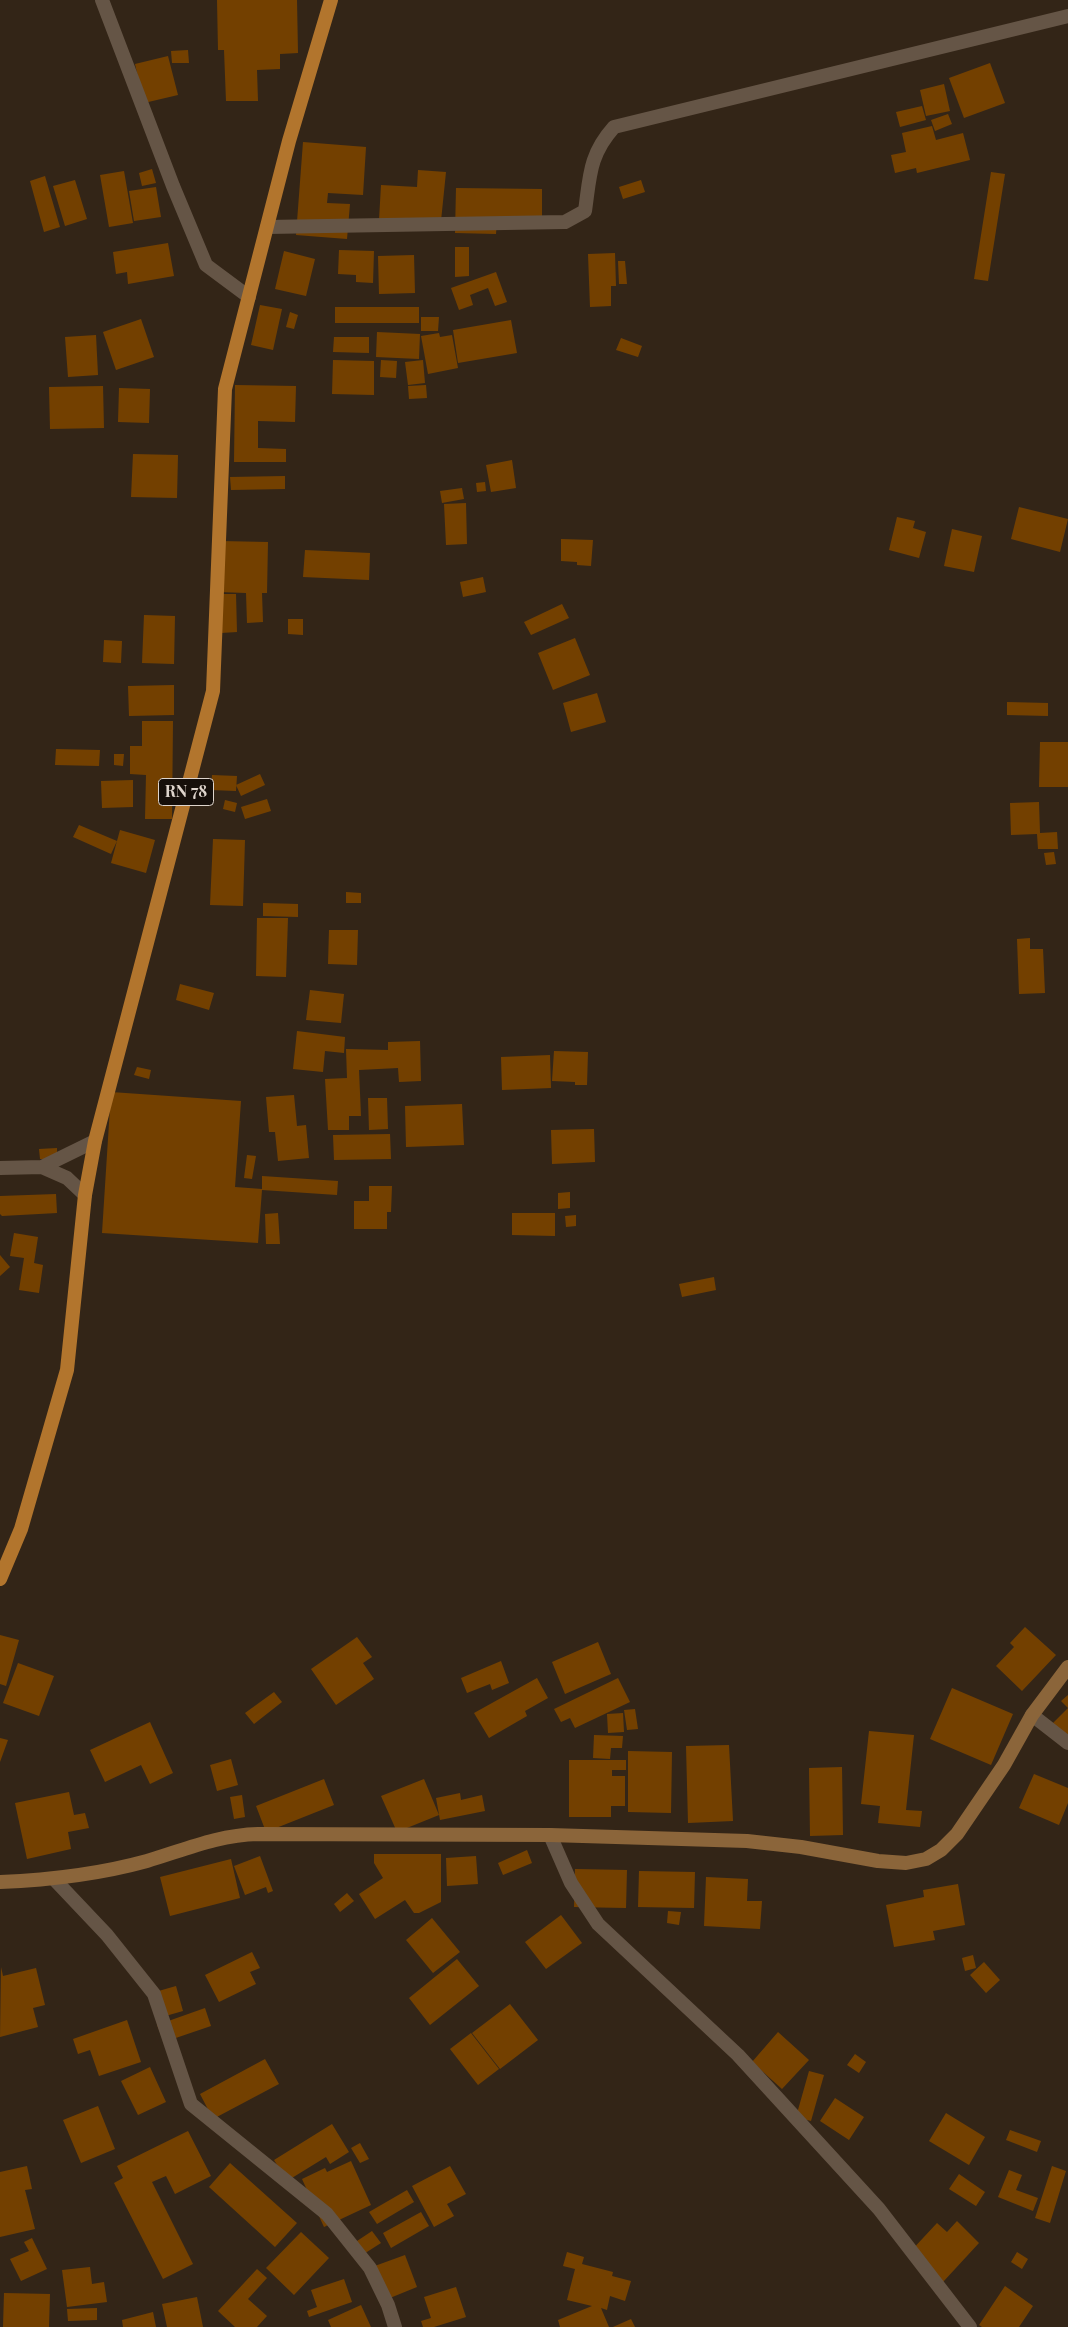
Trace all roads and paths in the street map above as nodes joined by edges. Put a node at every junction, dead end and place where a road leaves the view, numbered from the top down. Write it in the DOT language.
graph roads {
  1 [pos="102,0"];
  2 [pos="331,0"];
  3 [pos="1068,16"];
  4 [pos="267,227"];
  5 [pos="249,297"];
  6 [pos="95,1141"];
  7 [pos="42,1167"];
  8 [pos="0,1168"];
  9 [pos="85,1195"];
  10 [pos="0,1579"];
  11 [pos="1068,1667"];
  12 [pos="1032,1715"];
  13 [pos="1068,1743"];
  14 [pos="550,1835"];
  15 [pos="54,1879"];
  16 [pos="0,1882"];
  17 [pos="395,2327"];
  18 [pos="970,2327"];
  1 -- 5 [label="street"];
  2 -- 4 [label="main road, RN 78"];
  3 -- 4 [label="street"];
  4 -- 5 [label="main road, RN 78"];
  5 -- 6 [label="main road, RN 78"];
  6 -- 7 [label="street"];
  6 -- 9 [label="main road, RN 78"];
  7 -- 8 [label="street"];
  7 -- 9 [label="street"];
  9 -- 10 [label="main road, RN 78"];
  11 -- 12 [label="main road"];
  12 -- 13 [label="street"];
  12 -- 14 [label="main road"];
  14 -- 15 [label="main road"];
  14 -- 18 [label="street"];
  15 -- 16 [label="main road"];
  15 -- 17 [label="street"];
}
